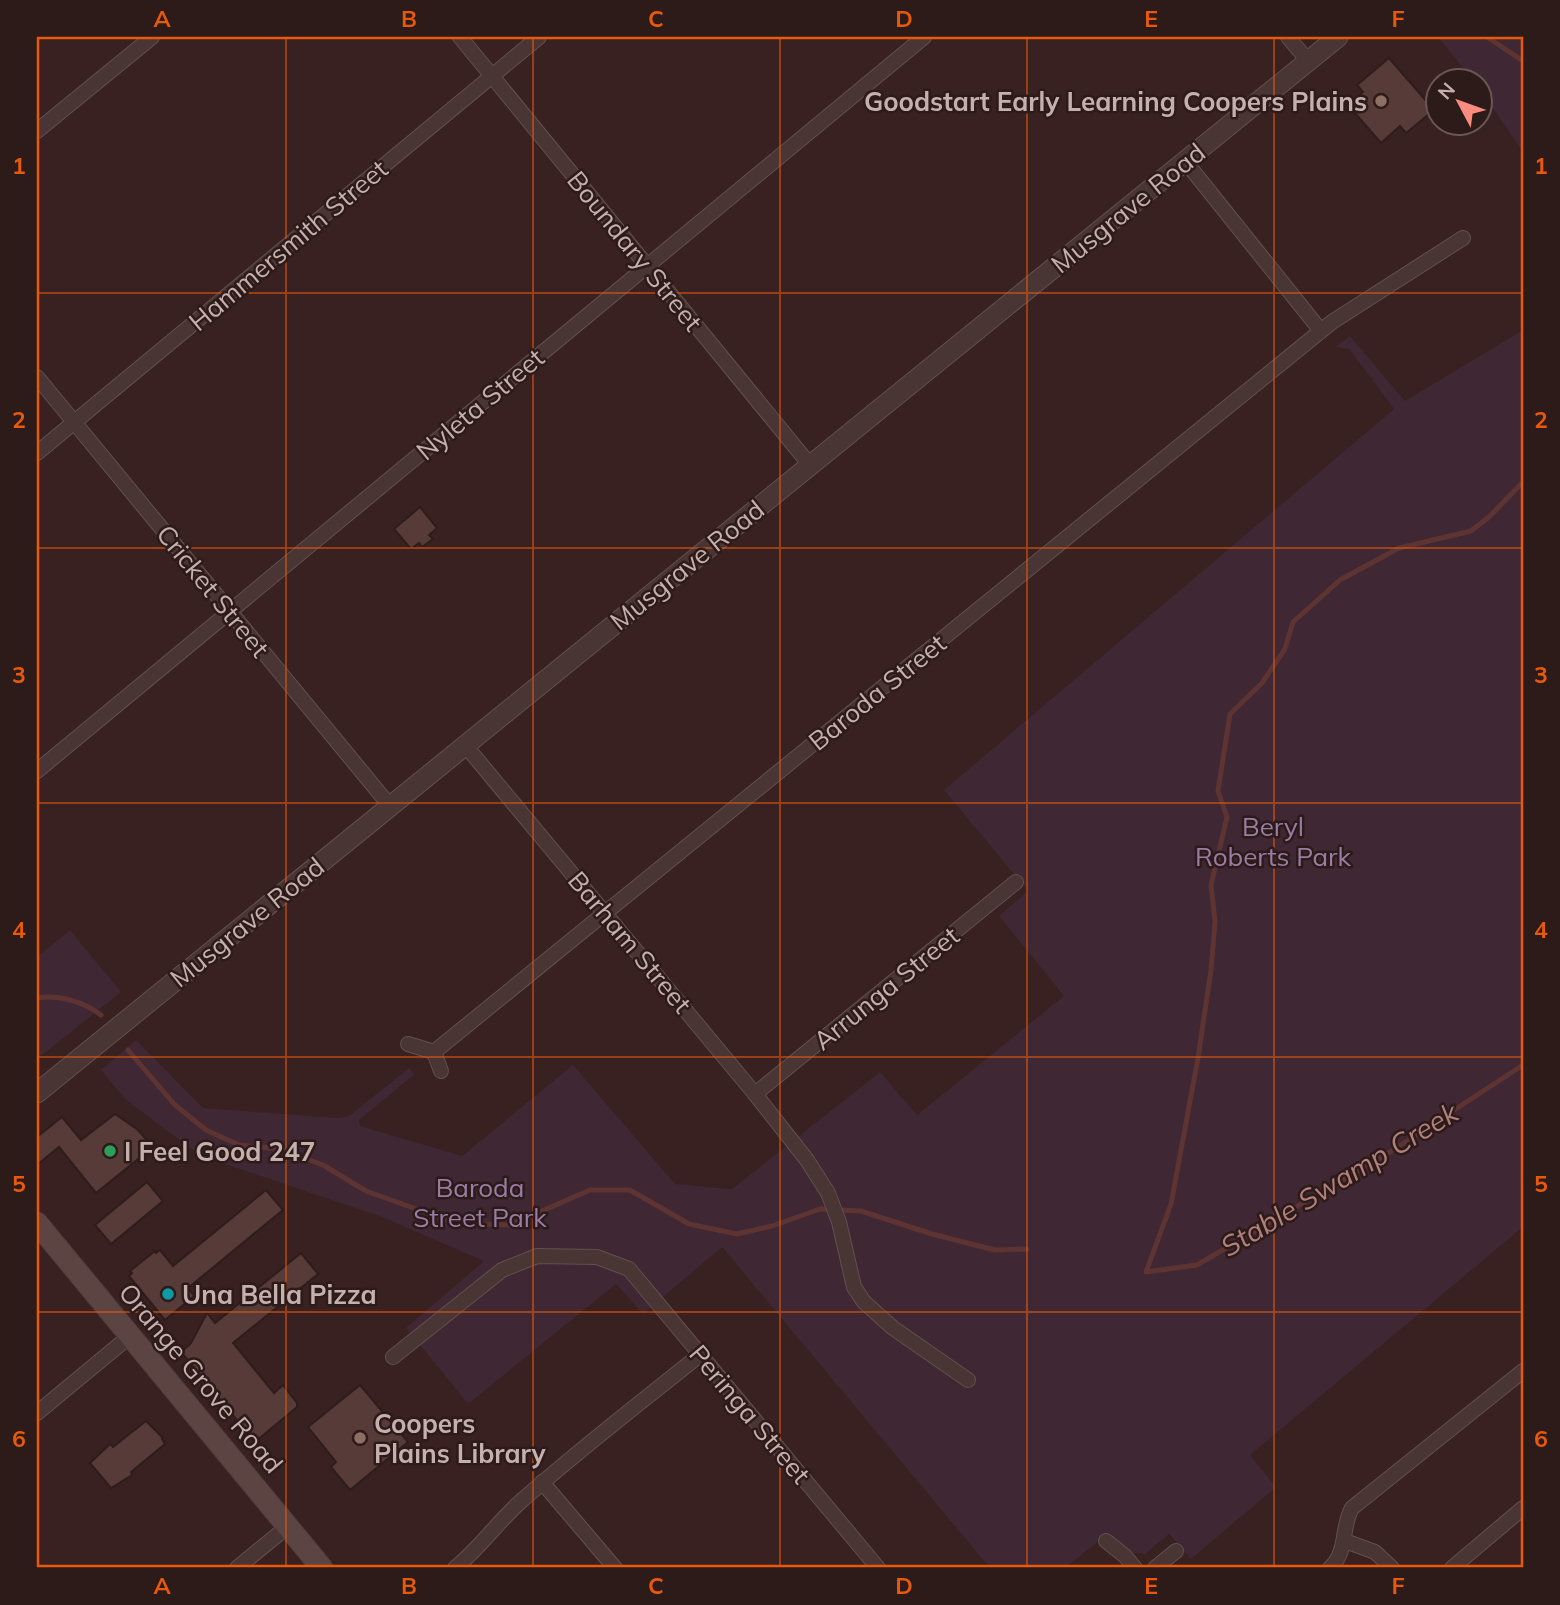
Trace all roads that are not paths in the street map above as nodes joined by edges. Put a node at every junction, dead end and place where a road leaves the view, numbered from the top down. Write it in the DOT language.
graph roads {
  1 [pos="152,37"];
  2 [pos="460,37"];
  3 [pos="539,37"];
  4 [pos="924,37"];
  5 [pos="1288,37"];
  6 [pos="1338,37"];
  7 [pos="1308,61"];
  8 [pos="492,76"];
  9 [pos="37,131"];
  10 [pos="1185,161"];
  11 [pos="1463,238"];
  12 [pos="647,266"];
  13 [pos="1321,331"];
  14 [pos="37,377"];
  15 [pos="74,422"];
  16 [pos="37,453"];
  17 [pos="810,465"];
  18 [pos="230,611"];
  19 [pos="465,745"];
  20 [pos="37,771"];
  21 [pos="390,806"];
  22 [pos="1016,882"];
  23 [pos="605,912"];
  24 [pos="408,1044"];
  25 [pos="434,1052"];
  26 [pos="441,1071"];
  27 [pos="37,1093"];
  28 [pos="755,1094"];
  29 [pos="37,1223"];
  30 [pos="130,1336"];
  31 [pos="701,1354"];
  32 [pos="393,1357"];
  33 [pos="1523,1371"];
  34 [pos="968,1380"];
  35 [pos="37,1413"];
  36 [pos="542,1482"];
  37 [pos="1523,1508"];
  38 [pos="287,1527"];
  39 [pos="1107,1541"];
  40 [pos="1345,1541"];
  41 [pos="1177,1551"];
  42 [pos="237,1568"];
  43 [pos="322,1568"];
  44 [pos="456,1568"];
  45 [pos="615,1568"];
  46 [pos="878,1568"];
  47 [pos="1135,1568"];
  48 [pos="1155,1568"];
  49 [pos="1330,1568"];
  50 [pos="1392,1568"];
  51 [pos="1452,1568"];
  1 -- 9 [label="street"];
  2 -- 8 [label="street, Boundary Street"];
  3 -- 8 [label="street, Hammersmith Street"];
  4 -- 12 [label="street, Nyleta Street"];
  5 -- 7 [label="street"];
  6 -- 7 [label="street, Musgrave Road"];
  7 -- 10 [label="street, Musgrave Road"];
  8 -- 12 [label="street, Boundary Street"];
  8 -- 15 [label="street, Hammersmith Street"];
  10 -- 13 [label="street"];
  10 -- 17 [label="street, Musgrave Road"];
  11 -- 13 [label="street, Baroda Street"];
  12 -- 17 [label="street, Boundary Street"];
  12 -- 18 [label="street, Nyleta Street"];
  13 -- 23 [label="street, Baroda Street"];
  14 -- 15 [label="street, Cricket Street"];
  15 -- 16 [label="street, Hammersmith Street"];
  15 -- 18 [label="street, Cricket Street"];
  17 -- 19 [label="street, Musgrave Road"];
  18 -- 20 [label="street, Nyleta Street"];
  18 -- 21 [label="street, Cricket Street"];
  19 -- 21 [label="street, Musgrave Road"];
  19 -- 23 [label="street, Barham Street"];
  21 -- 27 [label="street, Musgrave Road"];
  22 -- 28 [label="street, Arrunga Street"];
  23 -- 25 [label="street, Baroda Street"];
  23 -- 28 [label="street, Barham Street"];
  24 -- 25 [label="street"];
  25 -- 26 [label="street"];
  28 -- 34 [label="street, Barham Street"];
  29 -- 30 [label="main road, Orange Grove Road"];
  30 -- 35 [label="street"];
  30 -- 38 [label="main road, Orange Grove Road"];
  31 -- 32 [label="street, Peringa Street"];
  31 -- 36 [label="street"];
  31 -- 46 [label="street, Peringa Street"];
  33 -- 40 [label="street"];
  36 -- 44 [label="street"];
  36 -- 45 [label="street"];
  37 -- 51 [label="street"];
  38 -- 42 [label="street"];
  38 -- 43 [label="main road, Orange Grove Road"];
  39 -- 47 [label="street"];
  40 -- 49 [label="street"];
  40 -- 50 [label="street"];
  41 -- 48 [label="street"];
}
